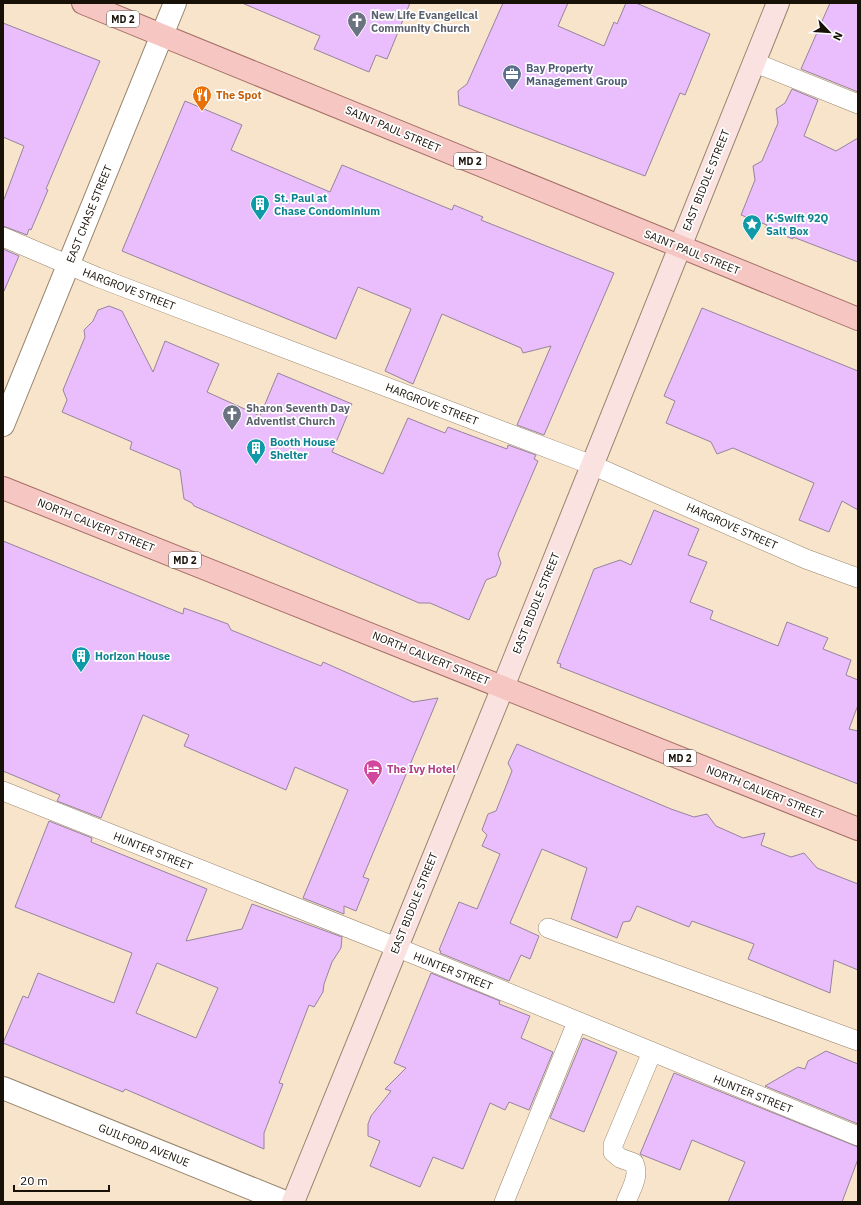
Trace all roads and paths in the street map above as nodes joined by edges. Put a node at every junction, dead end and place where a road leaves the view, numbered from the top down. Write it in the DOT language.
graph roads {
  1 [pos="83,3"];
  2 [pos="175,3"];
  3 [pos="778,3"];
  4 [pos="162,35"];
  5 [pos="754,62"];
  6 [pos="858,104"];
  7 [pos="3,237"];
  8 [pos="679,247"];
  9 [pos="68,266"];
  10 [pos="858,319"];
  11 [pos="3,425"];
  12 [pos="592,465"];
  13 [pos="3,488"];
  14 [pos="858,578"];
  15 [pos="503,687"];
  16 [pos="3,791"];
  17 [pos="858,829"];
  18 [pos="548,928"];
  19 [pos="396,948"];
  20 [pos="577,1022"];
  21 [pos="858,1041"];
  22 [pos="652,1052"];
  23 [pos="3,1088"];
  24 [pos="858,1136"];
  25 [pos="285,1202"];
  26 [pos="293,1202"];
  27 [pos="504,1202"];
  28 [pos="626,1202"];
  1 -- 4 [label="main road, SAINT PAUL STREET / MD 2"];
  2 -- 4 [label="street, EAST CHASE STREET"];
  3 -- 5 [label="main road, EAST BIDDLE STREET"];
  4 -- 8 [label="main road, SAINT PAUL STREET / MD 2"];
  4 -- 9 [label="street, EAST CHASE STREET"];
  5 -- 6 [label="lane"];
  5 -- 8 [label="main road, EAST BIDDLE STREET"];
  7 -- 9 [label="lane, HARGROVE STREET"];
  8 -- 10 [label="main road, SAINT PAUL STREET / MD 2"];
  8 -- 12 [label="main road, EAST BIDDLE STREET"];
  9 -- 11 [label="street, EAST CHASE STREET"];
  9 -- 12 [label="lane, HARGROVE STREET"];
  12 -- 14 [label="lane, HARGROVE STREET"];
  12 -- 15 [label="main road, EAST BIDDLE STREET"];
  13 -- 15 [label="main road, NORTH CALVERT STREET / MD 2"];
  15 -- 17 [label="main road, NORTH CALVERT STREET / MD 2"];
  15 -- 19 [label="main road, EAST BIDDLE STREET"];
  16 -- 19 [label="lane, HUNTER STREET"];
  18 -- 21 [label="lane"];
  19 -- 20 [label="lane, HUNTER STREET"];
  19 -- 26 [label="main road, EAST BIDDLE STREET"];
  20 -- 22 [label="lane, HUNTER STREET"];
  20 -- 27 [label="lane"];
  22 -- 24 [label="lane, HUNTER STREET"];
  22 -- 28 [label="lane"];
  23 -- 25 [label="street, GUILFORD AVENUE"];
}
